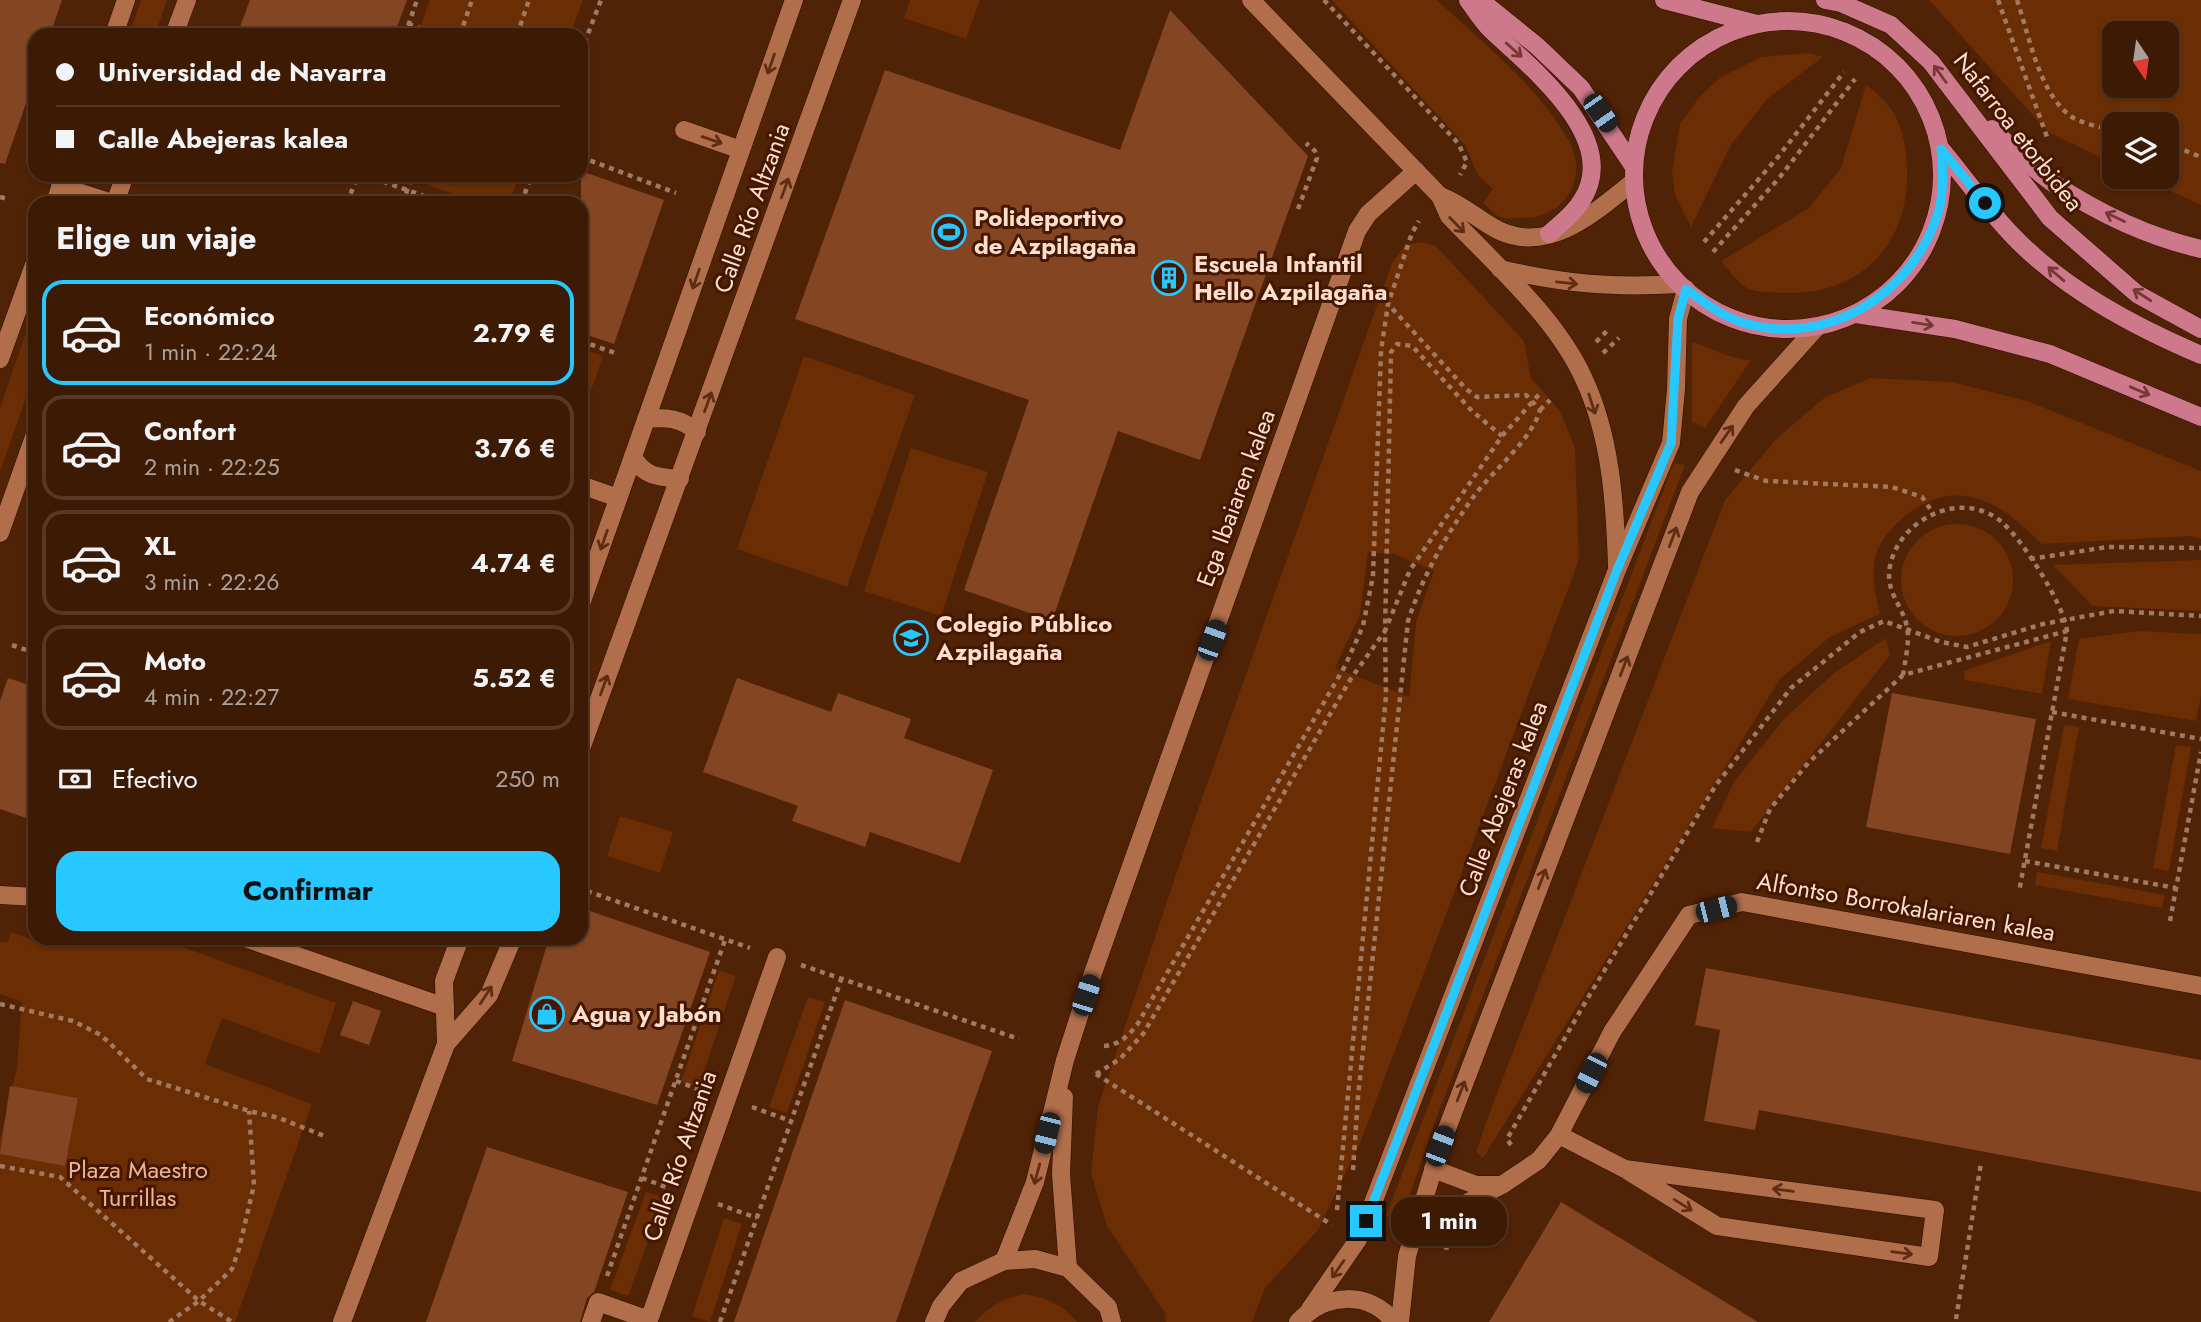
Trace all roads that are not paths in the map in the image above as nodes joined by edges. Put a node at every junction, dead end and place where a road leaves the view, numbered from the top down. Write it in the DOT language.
graph roads {
  1 [pos="126,0"];
  2 [pos="187,0"];
  3 [pos="794,0"];
  4 [pos="852,0"];
  5 [pos="1251,0"];
  6 [pos="1468,0"];
  7 [pos="1480,0"];
  8 [pos="1664,0"];
  9 [pos="1825,0"];
  10 [pos="1757,24"];
  11 [pos="116,28"];
  12 [pos="177,28"];
  13 [pos="1957,98"];
  14 [pos="684,130"];
  15 [pos="1941,149"];
  16 [pos="741,150"];
  17 [pos="1416,172"];
  18 [pos="1634,174"];
  19 [pos="60,188"];
  20 [pos="89,196"];
  21 [pos="1440,196"];
  22 [pos="1549,234"];
  23 [pos="2201,249"];
  24 [pos="1500,269"];
  25 [pos="28,281"];
  26 [pos="1683,287"];
  27 [pos="1856,314"];
  28 [pos="1817,327"];
  29 [pos="2201,329"];
  30 [pos="2201,355"];
  31 [pos="0,359"];
  32 [pos="2200,416"];
  33 [pos="646,419"];
  34 [pos="697,432"];
  35 [pos="28,454"];
  36 [pos="633,457"];
  37 [pos="680,479"];
  38 [pos="588,487"];
  39 [pos="618,498"];
  40 [pos="0,533"];
  41 [pos="1617,570"];
  42 [pos="588,584"];
  43 [pos="588,730"];
  44 [pos="0,895"];
  45 [pos="28,897"];
  46 [pos="265,945"];
  47 [pos="457,945"];
  48 [pos="510,945"];
  49 [pos="777,957"];
  50 [pos="2201,986"];
  51 [pos="445,1007"];
  52 [pos="446,1044"];
  53 [pos="1065,1060"];
  54 [pos="1559,1135"];
  55 [pos="1433,1169"];
  56 [pos="1625,1169"];
  57 [pos="1502,1185"];
  58 [pos="1417,1228"];
  59 [pos="1004,1261"];
  60 [pos="1068,1268"];
  61 [pos="1304,1315"];
  62 [pos="342,1322"];
  63 [pos="591,1322"];
  64 [pos="934,1322"];
  65 [pos="1112,1322"];
  66 [pos="1394,1322"];
  67 [pos="1400,1322"];
  1 -- 11 [label="street"];
  2 -- 12 [label="street"];
  3 -- 16 [label="street, Calle Río Altzania, one-way"];
  34 -- 4 [label="street, Calle Río Altzania, one-way"];
  5 -- 17 [label="street"];
  6 -- 22 [label="main road, one-way"];
  7 -- 18 [label="main road"];
  8 -- 10 [label="main road"];
  13 -- 9 [label="main road, Nafarroa etorbidea, one-way"];
  10 -- 15 [label="main road"];
  10 -- 18 [label="main road"];
  23 -- 13 [label="main road, one-way"];
  29 -- 13 [label="main road, Nafarroa etorbidea, one-way"];
  14 -- 16 [label="street, Calle Río Altzania, one-way"];
  15 -- 27 [label="main road"];
  30 -- 15 [label="main road, one-way"];
  16 -- 33 [label="street, Calle Río Altzania, one-way"];
  17 -- 21 [label="street"];
  17 -- 53 [label="street, Ega Ibaiaren kalea"];
  18 -- 22 [label="street"];
  18 -- 26 [label="main road"];
  19 -- 20 [label="street"];
  21 -- 22 [label="street"];
  21 -- 24 [label="street, one-way"];
  24 -- 26 [label="street, one-way"];
  24 -- 41 [label="street, one-way"];
  25 -- 31 [label="street"];
  26 -- 28 [label="main road"];
  26 -- 41 [label="street, Calle Abejeras kalea"];
  27 -- 28 [label="main road"];
  27 -- 32 [label="main road, one-way"];
  55 -- 28 [label="street, one-way"];
  33 -- 34 [label="street"];
  33 -- 36 [label="street, Calle Río Altzania"];
  34 -- 37 [label="street, Calle Río Altzania"];
  35 -- 40 [label="street"];
  36 -- 37 [label="street"];
  36 -- 39 [label="street, Calle Río Altzania"];
  43 -- 37 [label="street, Calle Río Altzania, one-way"];
  38 -- 39 [label="street"];
  39 -- 42 [label="street, Calle Río Altzania, one-way"];
  41 -- 61 [label="street, Calle Abejeras kalea, one-way"];
  44 -- 45 [label="street"];
  46 -- 51 [label="street"];
  47 -- 51 [label="street"];
  52 -- 48 [label="street, one-way"];
  49 -- 63 [label="street, Calle Río Altzania"];
  50 -- 54 [label="street, Alfontso Borrokalariaren kalea"];
  51 -- 52 [label="street"];
  52 -- 62 [label="street"];
  53 -- 59 [label="street, Ega Ibaiaren kalea, one-way"];
  53 -- 60 [label="street, Ega Ibaiaren kalea"];
  54 -- 56 [label="street"];
  54 -- 57 [label="street, Alfontso Borrokalariaren kalea"];
  55 -- 57 [label="street"];
  55 -- 58 [label="street"];
  56 -- 56 [label="street, one-way"];
  57 -- 58 [label="street, Alfontso Borrokalariaren kalea"];
  58 -- 67 [label="street"];
  59 -- 60 [label="street"];
  59 -- 64 [label="street"];
  60 -- 65 [label="street"];
  61 -- 66 [label="street"];
}
